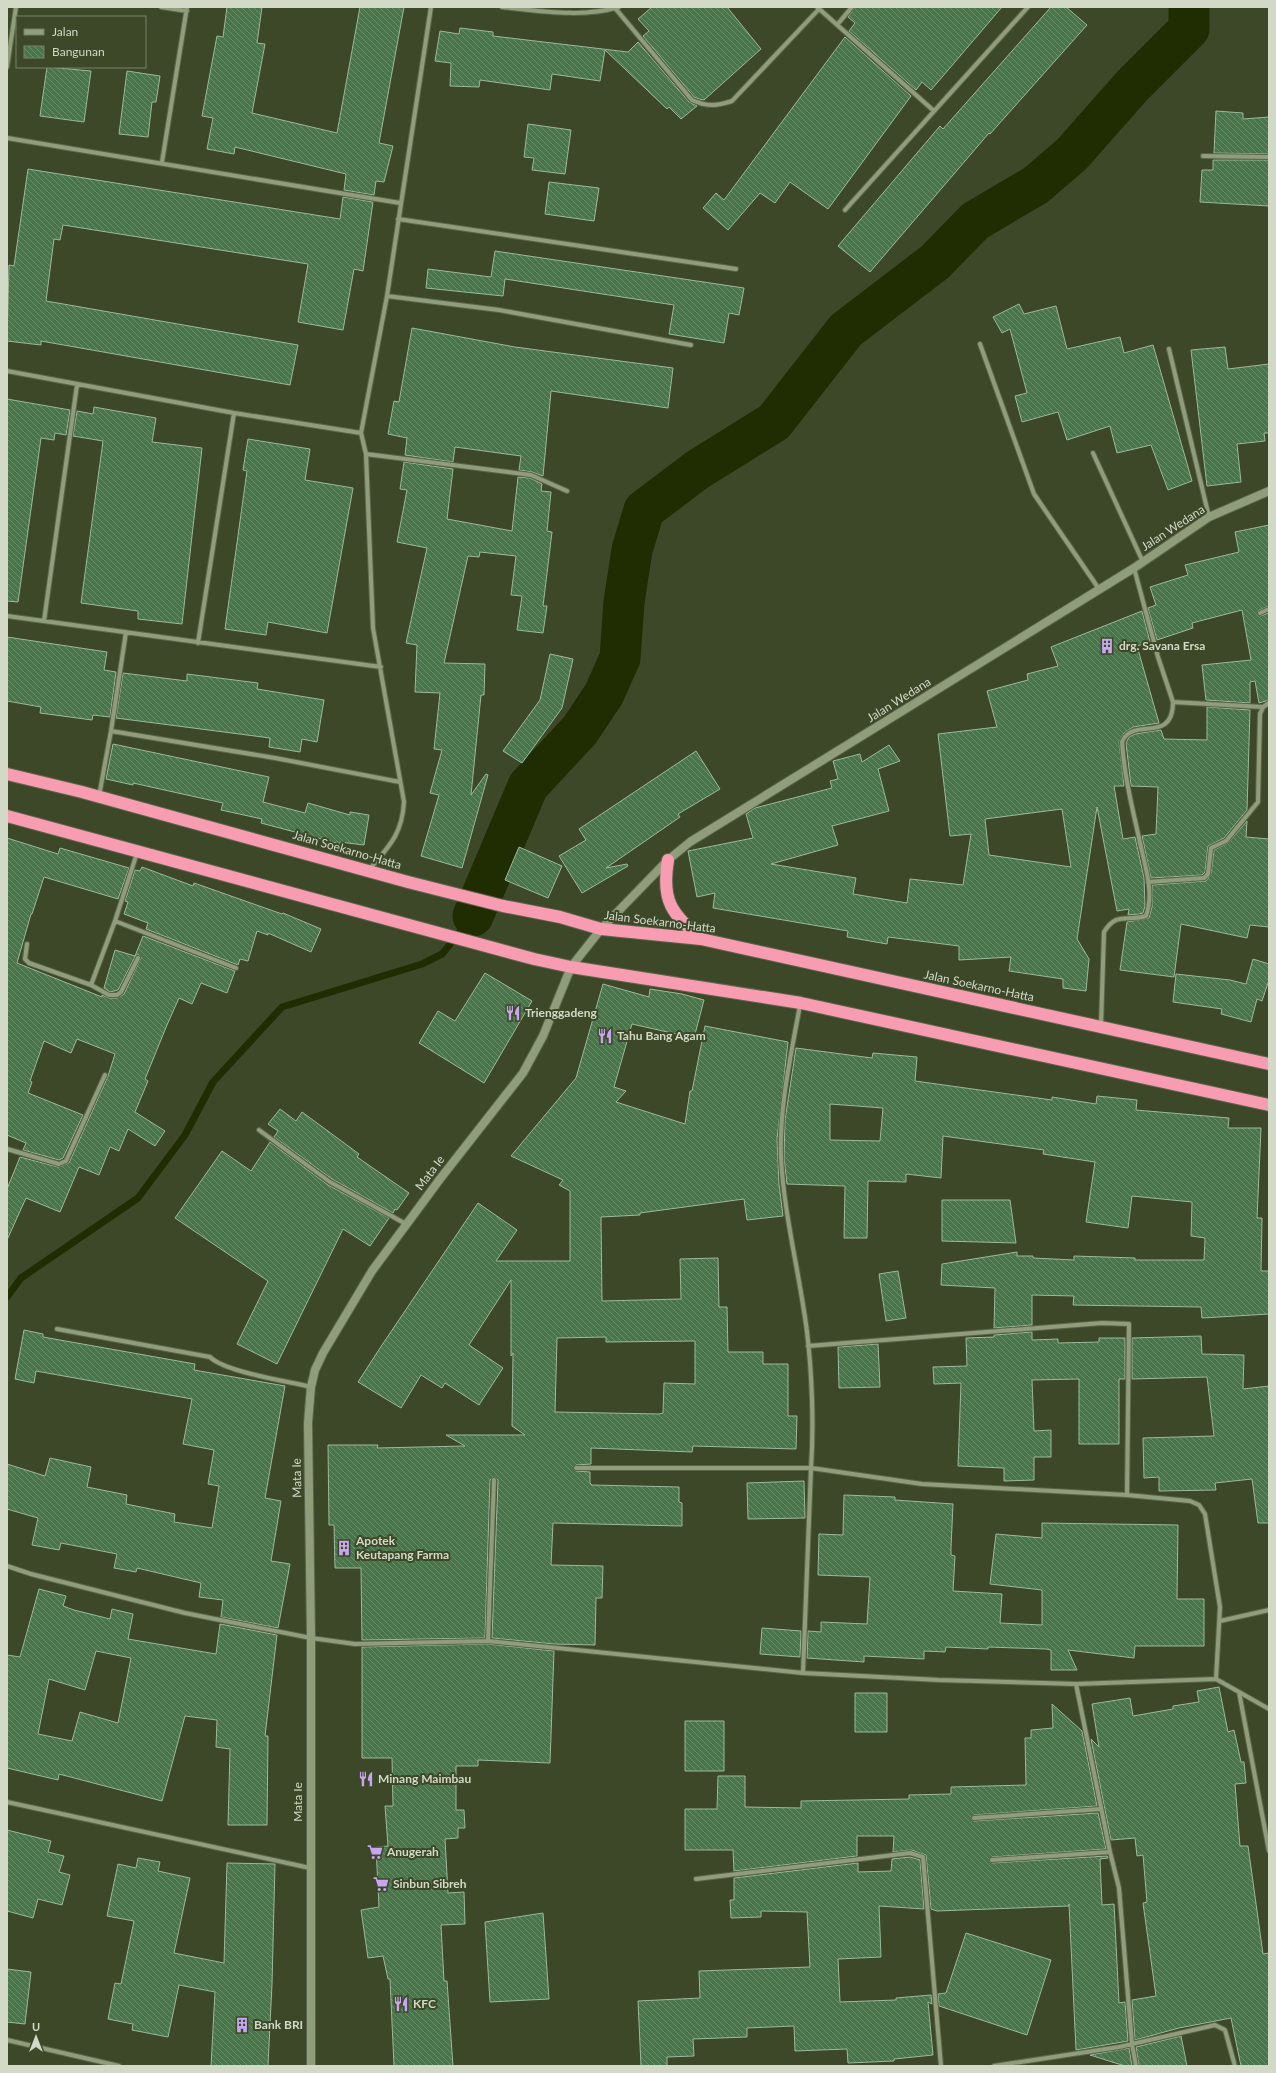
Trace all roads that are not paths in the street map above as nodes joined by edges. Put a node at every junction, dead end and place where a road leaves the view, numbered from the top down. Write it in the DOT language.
graph roads {
  1 [pos="16,7"];
  2 [pos="161,7"];
  3 [pos="431,7"];
  4 [pos="502,7"];
  5 [pos="852,7"];
  6 [pos="1028,7"];
  7 [pos="617,8"];
  8 [pos="818,8"];
  9 [pos="187,9"];
  10 [pos="837,25"];
  11 [pos="7,68"];
  12 [pos="934,111"];
  13 [pos="7,138"];
  14 [pos="1203,156"];
  15 [pos="1269,158"];
  16 [pos="162,162"];
  17 [pos="400,203"];
  18 [pos="845,210"];
  19 [pos="398,219"];
  20 [pos="736,270"];
  21 [pos="387,296"];
  22 [pos="980,344"];
  23 [pos="691,345"];
  24 [pos="1169,349"];
  25 [pos="7,371"];
  26 [pos="77,385"];
  27 [pos="234,414"];
  28 [pos="361,433"];
  29 [pos="1093,453"];
  30 [pos="366,454"];
  31 [pos="1269,491"];
  32 [pos="567,492"];
  33 [pos="1210,517"];
  34 [pos="1143,562"];
  35 [pos="1134,568"];
  36 [pos="1099,590"];
  37 [pos="1269,610"];
  38 [pos="1260,613"];
  39 [pos="7,616"];
  40 [pos="44,621"];
  41 [pos="126,632"];
  42 [pos="198,643"];
  43 [pos="381,667"];
  44 [pos="1173,702"];
  45 [pos="1269,703"];
  46 [pos="1263,707"];
  47 [pos="111,731"];
  48 [pos="7,774"];
  49 [pos="400,782"];
  50 [pos="98,796"];
  51 [pos="7,816"];
  52 [pos="137,852"];
  53 [pos="668,860"];
  54 [pos="369,870"];
  55 [pos="1148,882"];
  56 [pos="115,921"];
  57 [pos="601,930"];
  58 [pos="702,939"];
  59 [pos="27,944"];
  60 [pos="138,958"];
  61 [pos="572,967"];
  62 [pos="236,968"];
  63 [pos="91,985"];
  64 [pos="801,1003"];
  65 [pos="1100,1027"];
  66 [pos="1269,1064"];
  67 [pos="105,1075"];
  68 [pos="1269,1105"];
  69 [pos="258,1130"];
  70 [pos="7,1150"];
  71 [pos="407,1225"];
  72 [pos="58,1329"];
  73 [pos="808,1346"];
  74 [pos="311,1387"];
  75 [pos="576,1468"];
  76 [pos="811,1468"];
  77 [pos="494,1480"];
  78 [pos="1127,1495"];
  79 [pos="7,1566"];
  80 [pos="1269,1610"];
  81 [pos="1220,1621"];
  82 [pos="311,1638"];
  83 [pos="488,1641"];
  84 [pos="803,1673"];
  85 [pos="1216,1679"];
  86 [pos="1076,1684"];
  87 [pos="1239,1692"];
  88 [pos="1269,1709"];
  89 [pos="7,1802"];
  90 [pos="1100,1809"];
  91 [pos="974,1818"];
  92 [pos="1269,1851"];
  93 [pos="1110,1852"];
  94 [pos="992,1860"];
  95 [pos="310,1868"];
  96 [pos="696,1879"];
  97 [pos="7,2040"];
  98 [pos="1132,2044"];
  99 [pos="1023,2064"];
  100 [pos="119,2066"];
  101 [pos="311,2066"];
  102 [pos="941,2066"];
  103 [pos="994,2066"];
  104 [pos="1136,2066"];
  105 [pos="1234,2066"];
  1 -- 11 [label="street"];
  2 -- 9 [label="street"];
  3 -- 17 [label="street"];
  4 -- 7 [label="street"];
  5 -- 10 [label="street"];
  6 -- 12 [label="street"];
  7 -- 8 [label="street"];
  8 -- 10 [label="street"];
  9 -- 16 [label="street"];
  10 -- 12 [label="street"];
  12 -- 18 [label="street"];
  13 -- 16 [label="street"];
  14 -- 15 [label="street"];
  16 -- 17 [label="street"];
  17 -- 19 [label="street"];
  19 -- 20 [label="street"];
  19 -- 21 [label="street"];
  21 -- 23 [label="street"];
  21 -- 28 [label="street"];
  22 -- 36 [label="street"];
  24 -- 33 [label="street"];
  25 -- 26 [label="street"];
  26 -- 27 [label="street"];
  26 -- 40 [label="street"];
  27 -- 28 [label="street"];
  27 -- 42 [label="street"];
  28 -- 30 [label="street"];
  29 -- 34 [label="street"];
  30 -- 32 [label="street"];
  30 -- 43 [label="street"];
  31 -- 33 [label="street, Jalan Wedana"];
  33 -- 34 [label="street, Jalan Wedana"];
  34 -- 35 [label="street, Jalan Wedana"];
  35 -- 36 [label="street, Jalan Wedana"];
  35 -- 44 [label="street"];
  36 -- 53 [label="street, Jalan Wedana"];
  37 -- 38 [label="street"];
  39 -- 40 [label="street"];
  40 -- 41 [label="street"];
  41 -- 42 [label="street"];
  41 -- 47 [label="street"];
  42 -- 43 [label="street"];
  43 -- 49 [label="street"];
  44 -- 46 [label="street"];
  44 -- 55 [label="street"];
  45 -- 46 [label="street"];
  46 -- 55 [label="street"];
  47 -- 49 [label="street"];
  47 -- 50 [label="street"];
  48 -- 50 [label="highway, Jalan Soekarno-Hatta"];
  49 -- 54 [label="street"];
  50 -- 54 [label="highway, Jalan Soekarno-Hatta"];
  51 -- 52 [label="highway"];
  52 -- 56 [label="street"];
  52 -- 61 [label="highway"];
  53 -- 57 [label="street, Jalan Wedana"];
  53 -- 58 [label="highway"];
  54 -- 57 [label="highway, Jalan Soekarno-Hatta"];
  55 -- 65 [label="street"];
  56 -- 62 [label="street"];
  56 -- 63 [label="street"];
  57 -- 58 [label="highway, Jalan Soekarno-Hatta"];
  57 -- 61 [label="street, Jalan Wedana"];
  58 -- 65 [label="highway, Jalan Soekarno-Hatta"];
  59 -- 63 [label="street"];
  60 -- 63 [label="street"];
  61 -- 64 [label="highway"];
  61 -- 71 [label="street, Mata Ie"];
  64 -- 68 [label="highway"];
  64 -- 73 [label="street"];
  65 -- 66 [label="highway, Jalan Soekarno-Hatta"];
  67 -- 70 [label="street"];
  69 -- 71 [label="street"];
  71 -- 74 [label="street, Mata Ie"];
  72 -- 74 [label="street"];
  73 -- 76 [label="street"];
  73 -- 78 [label="street"];
  74 -- 82 [label="street, Mata Ie"];
  75 -- 76 [label="street"];
  76 -- 78 [label="street"];
  76 -- 84 [label="street"];
  77 -- 83 [label="street"];
  78 -- 81 [label="street"];
  79 -- 82 [label="street"];
  80 -- 81 [label="street"];
  81 -- 85 [label="street"];
  82 -- 83 [label="street"];
  82 -- 95 [label="street, Mata Ie"];
  83 -- 84 [label="street"];
  84 -- 86 [label="street"];
  85 -- 86 [label="street"];
  85 -- 87 [label="street"];
  86 -- 90 [label="street"];
  87 -- 88 [label="street"];
  87 -- 92 [label="street"];
  89 -- 95 [label="street"];
  90 -- 91 [label="street"];
  90 -- 93 [label="street"];
  93 -- 94 [label="street"];
  93 -- 98 [label="street"];
  95 -- 101 [label="street, Mata Ie"];
  96 -- 102 [label="street"];
  97 -- 100 [label="street"];
  98 -- 99 [label="street"];
  98 -- 104 [label="street"];
  98 -- 105 [label="street"];
  99 -- 103 [label="street"];
}
